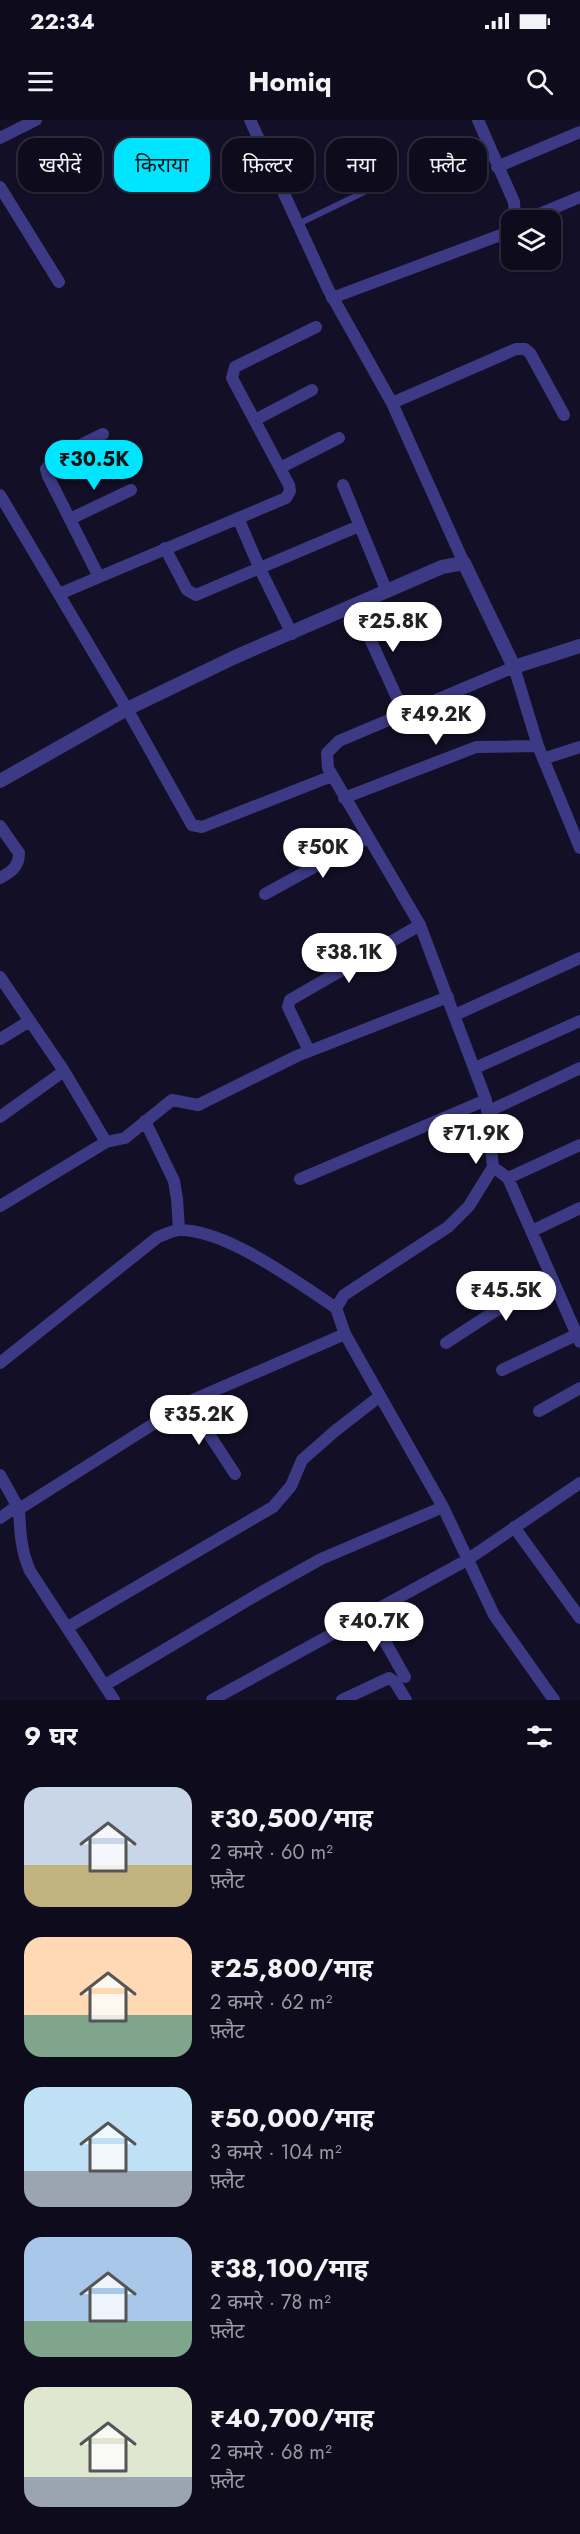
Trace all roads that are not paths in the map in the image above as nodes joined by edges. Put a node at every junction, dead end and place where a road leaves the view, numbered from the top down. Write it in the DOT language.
graph roads {
  1 [pos="36,120"];
  2 [pos="250,120"];
  3 [pos="478,120"];
  4 [pos="580,132"];
  5 [pos="0,138"];
  6 [pos="497,167"];
  7 [pos="0,187"];
  8 [pos="364,192"];
  9 [pos="580,197"];
  10 [pos="514,210"];
  11 [pos="549,210"];
  12 [pos="298,224"];
  13 [pos="501,235"];
  14 [pos="59,282"];
  15 [pos="332,298"];
  16 [pos="316,327"];
  17 [pos="312,390"];
  18 [pos="392,403"];
  19 [pos="564,415"];
  20 [pos="255,420"];
  21 [pos="103,434"];
  22 [pos="339,438"];
  23 [pos="280,468"];
  24 [pos="343,485"];
  25 [pos="131,490"];
  26 [pos="0,495"];
  27 [pos="238,518"];
  28 [pos="70,519"];
  29 [pos="359,526"];
  30 [pos="165,548"];
  31 [pos="464,563"];
  32 [pos="260,569"];
  33 [pos="99,577"];
  34 [pos="387,592"];
  35 [pos="59,594"];
  36 [pos="355,606"];
  37 [pos="292,634"];
  38 [pos="580,646"];
  39 [pos="514,667"];
  40 [pos="127,709"];
  41 [pos="404,713"];
  42 [pos="538,746"];
  43 [pos="580,747"];
  44 [pos="543,759"];
  45 [pos="332,776"];
  46 [pos="0,781"];
  47 [pos="344,798"];
  48 [pos="0,826"];
  49 [pos="367,838"];
  50 [pos="580,848"];
  51 [pos="0,878"];
  52 [pos="265,894"];
  53 [pos="420,925"];
  54 [pos="580,958"];
  55 [pos="0,977"];
  56 [pos="448,997"];
  57 [pos="455,1015"];
  58 [pos="580,1021"];
  59 [pos="28,1022"];
  60 [pos="0,1039"];
  61 [pos="309,1051"];
  62 [pos="475,1068"];
  63 [pos="580,1068"];
  64 [pos="64,1071"];
  65 [pos="487,1105"];
  66 [pos="0,1117"];
  67 [pos="145,1121"];
  68 [pos="106,1142"];
  69 [pos="580,1145"];
  70 [pos="493,1167"];
  71 [pos="508,1178"];
  72 [pos="300,1179"];
  73 [pos="0,1206"];
  74 [pos="580,1208"];
  75 [pos="178,1230"];
  76 [pos="532,1231"];
  77 [pos="552,1278"];
  78 [pos="336,1308"];
  79 [pos="345,1334"];
  80 [pos="579,1337"];
  81 [pos="446,1343"];
  82 [pos="0,1363"];
  83 [pos="502,1370"];
  84 [pos="580,1388"];
  85 [pos="380,1396"];
  86 [pos="188,1402"];
  87 [pos="538,1411"];
  88 [pos="235,1474"];
  89 [pos="0,1475"];
  90 [pos="580,1483"];
  91 [pos="18,1507"];
  92 [pos="443,1507"];
  93 [pos="0,1518"];
  94 [pos="514,1527"];
  95 [pos="467,1560"];
  96 [pos="576,1604"];
  97 [pos="370,1615"];
  98 [pos="580,1618"];
  99 [pos="68,1627"];
  100 [pos="405,1677"];
  101 [pos="105,1685"];
  102 [pos="114,1700"];
  103 [pos="212,1700"];
  104 [pos="342,1700"];
  105 [pos="406,1700"];
  106 [pos="554,1700"];
  1 -- 5 [label="street"];
  2 -- 12 [label="street"];
  3 -- 6 [label="street"];
  4 -- 6 [label="street"];
  6 -- 10 [label="street"];
  7 -- 14 [label="street"];
  8 -- 12 [label="lane"];
  9 -- 11 [label="street"];
  12 -- 15 [label="street"];
  13 -- 15 [label="street"];
  15 -- 18 [label="street"];
  16 -- 20 [label="street"];
  17 -- 20 [label="street"];
  18 -- 19 [label="street"];
  18 -- 31 [label="street"];
  20 -- 23 [label="street"];
  21 -- 28 [label="street"];
  22 -- 23 [label="street"];
  23 -- 27 [label="street"];
  24 -- 29 [label="street"];
  25 -- 28 [label="street"];
  26 -- 35 [label="street"];
  27 -- 30 [label="street"];
  27 -- 32 [label="street"];
  28 -- 33 [label="street"];
  29 -- 32 [label="street"];
  29 -- 34 [label="street"];
  30 -- 32 [label="street"];
  30 -- 33 [label="street"];
  31 -- 34 [label="street"];
  31 -- 39 [label="street"];
  32 -- 37 [label="street"];
  33 -- 35 [label="street"];
  34 -- 36 [label="street"];
  35 -- 40 [label="street"];
  36 -- 37 [label="street"];
  36 -- 41 [label="street"];
  37 -- 40 [label="street"];
  38 -- 39 [label="street"];
  39 -- 41 [label="street"];
  39 -- 42 [label="street"];
  40 -- 45 [label="street"];
  40 -- 46 [label="street"];
  41 -- 45 [label="street"];
  42 -- 44 [label="street"];
  42 -- 47 [label="street"];
  43 -- 44 [label="street"];
  44 -- 50 [label="street"];
  45 -- 47 [label="street"];
  47 -- 49 [label="street"];
  48 -- 51 [label="street"];
  49 -- 52 [label="street"];
  49 -- 53 [label="street"];
  53 -- 56 [label="street"];
  53 -- 61 [label="street"];
  54 -- 57 [label="street"];
  55 -- 59 [label="street"];
  56 -- 57 [label="street"];
  56 -- 61 [label="street"];
  57 -- 62 [label="street"];
  58 -- 62 [label="street"];
  59 -- 60 [label="street"];
  59 -- 64 [label="street"];
  61 -- 67 [label="street"];
  62 -- 65 [label="street"];
  63 -- 65 [label="street"];
  64 -- 66 [label="street"];
  64 -- 68 [label="street"];
  65 -- 70 [label="street"];
  65 -- 72 [label="street"];
  67 -- 68 [label="street"];
  67 -- 75 [label="street"];
  68 -- 73 [label="street"];
  69 -- 71 [label="street"];
  70 -- 71 [label="street"];
  70 -- 78 [label="street"];
  71 -- 76 [label="street"];
  74 -- 76 [label="street"];
  75 -- 78 [label="street"];
  75 -- 82 [label="street"];
  76 -- 77 [label="street"];
  77 -- 80 [label="street"];
  77 -- 81 [label="street"];
  78 -- 79 [label="street"];
  79 -- 85 [label="street"];
  79 -- 86 [label="street"];
  80 -- 83 [label="street"];
  84 -- 87 [label="street"];
  85 -- 92 [label="street"];
  85 -- 99 [label="street"];
  86 -- 88 [label="street"];
  86 -- 91 [label="street"];
  89 -- 91 [label="street"];
  90 -- 94 [label="street"];
  91 -- 93 [label="street"];
  91 -- 99 [label="street"];
  92 -- 95 [label="street"];
  92 -- 101 [label="street"];
  94 -- 95 [label="street"];
  94 -- 96 [label="street"];
  95 -- 97 [label="street"];
  95 -- 106 [label="street"];
  96 -- 98 [label="street"];
  97 -- 100 [label="street"];
  97 -- 103 [label="street"];
  99 -- 101 [label="street"];
  101 -- 102 [label="street"];
  104 -- 105 [label="street"];
}
